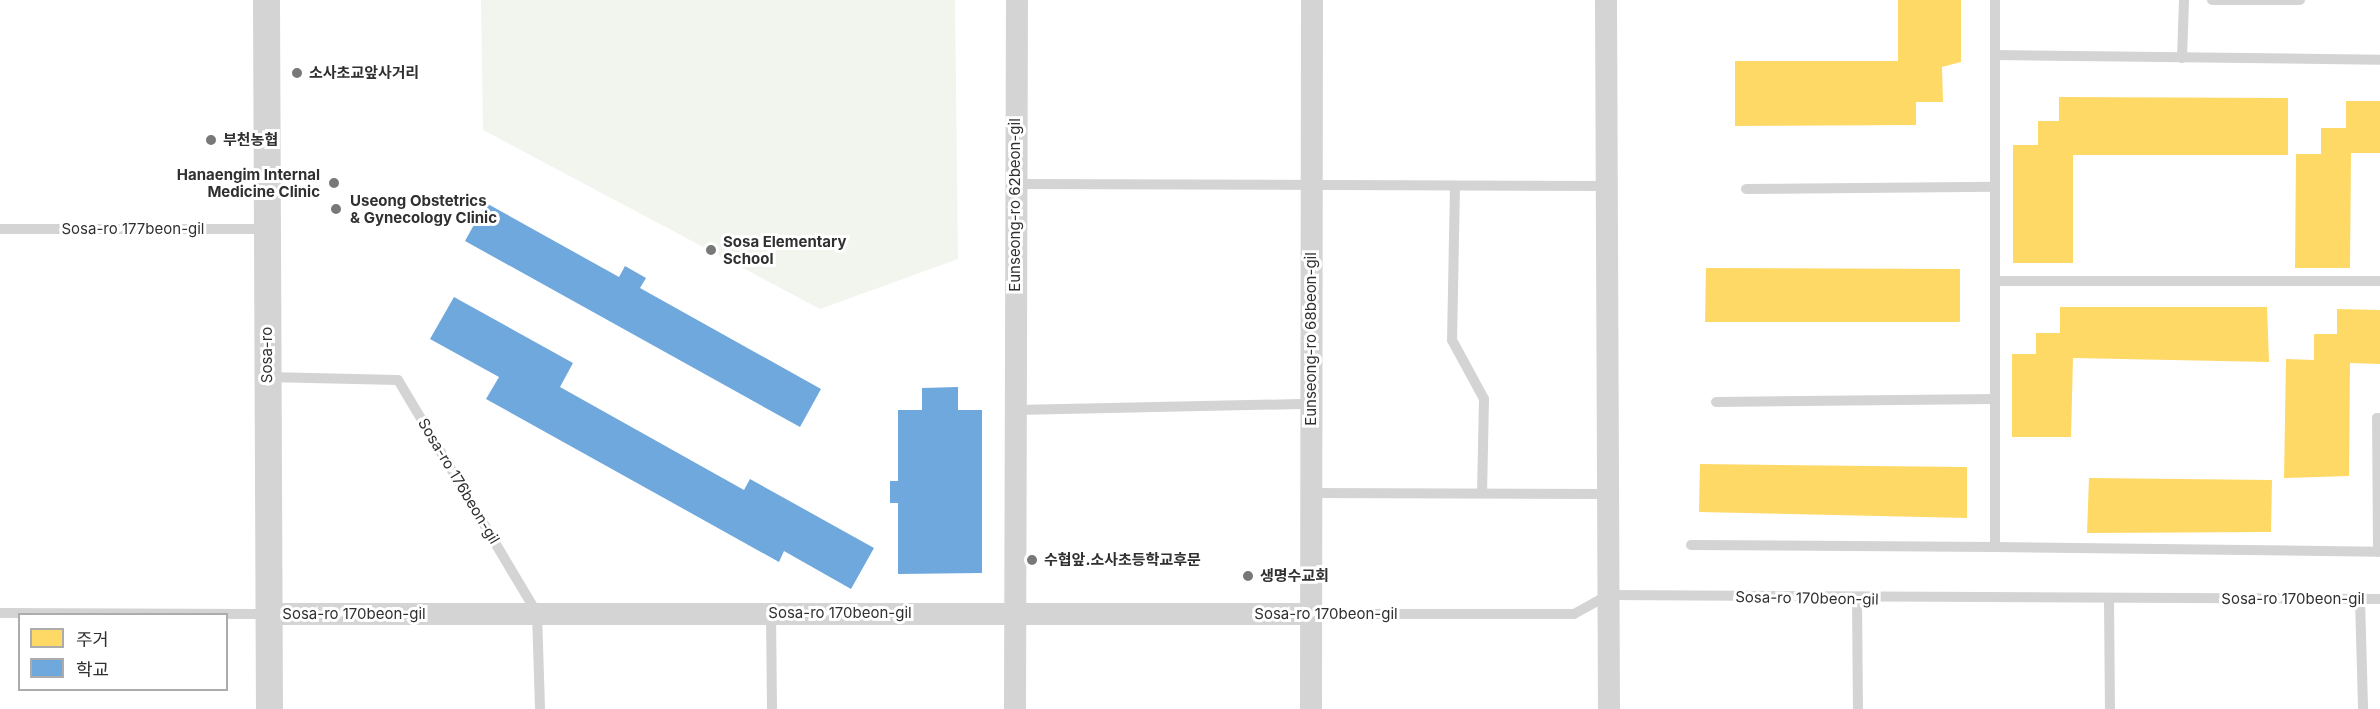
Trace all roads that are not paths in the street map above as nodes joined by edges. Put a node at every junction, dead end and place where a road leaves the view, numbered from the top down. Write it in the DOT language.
graph roads {
  1 [pos="266,0"];
  2 [pos="1017,0"];
  3 [pos="1312,0"];
  4 [pos="1606,0"];
  5 [pos="1995,0"];
  6 [pos="2184,0"];
  7 [pos="2212,0"];
  8 [pos="2300,0"];
  9 [pos="1995,56"];
  10 [pos="2182,58"];
  11 [pos="2380,60"];
  12 [pos="1015,184"];
  13 [pos="1311,185"];
  14 [pos="1455,186"];
  15 [pos="1607,186"];
  16 [pos="1995,187"];
  17 [pos="1746,189"];
  18 [pos="0,229"];
  19 [pos="267,229"];
  20 [pos="1995,281"];
  21 [pos="2380,281"];
  22 [pos="267,377"];
  23 [pos="1995,399"];
  24 [pos="1716,402"];
  25 [pos="1311,404"];
  26 [pos="1015,410"];
  27 [pos="2380,418"];
  28 [pos="1310,493"];
  29 [pos="1482,493"];
  30 [pos="1608,494"];
  31 [pos="1691,545"];
  32 [pos="1995,547"];
  33 [pos="1608,596"];
  34 [pos="1857,598"];
  35 [pos="2109,599"];
  36 [pos="2360,599"];
  37 [pos="2380,599"];
  38 [pos="1015,612"];
  39 [pos="0,613"];
  40 [pos="18,613"];
  41 [pos="537,613"];
  42 [pos="771,613"];
  43 [pos="228,614"];
  44 [pos="267,614"];
  45 [pos="1310,614"];
  46 [pos="269,709"];
  47 [pos="540,709"];
  48 [pos="772,709"];
  49 [pos="1015,709"];
  50 [pos="1311,709"];
  51 [pos="1609,709"];
  52 [pos="1858,709"];
  53 [pos="2110,709"];
  54 [pos="2363,709"];
  1 -- 19 [label="street, Sosa-ro"];
  2 -- 12 [label="street, Eunseong-ro 62beon-gil"];
  3 -- 13 [label="street, Eunseong-ro 68beon-gil"];
  4 -- 15 [label="street"];
  5 -- 9 [label="lane"];
  6 -- 10 [label="lane"];
  7 -- 8 [label="lane"];
  9 -- 10 [label="lane"];
  9 -- 16 [label="lane"];
  10 -- 11 [label="lane"];
  12 -- 13 [label="lane"];
  12 -- 26 [label="street, Eunseong-ro 62beon-gil"];
  13 -- 14 [label="lane"];
  13 -- 25 [label="street, Eunseong-ro 68beon-gil"];
  14 -- 15 [label="lane"];
  14 -- 29 [label="lane"];
  15 -- 30 [label="street"];
  16 -- 17 [label="lane"];
  16 -- 20 [label="lane"];
  18 -- 19 [label="lane, Sosa-ro 177beon-gil"];
  19 -- 22 [label="street, Sosa-ro"];
  20 -- 21 [label="lane"];
  20 -- 23 [label="lane"];
  22 -- 41 [label="lane, Sosa-ro 176beon-gil"];
  22 -- 44 [label="street, Sosa-ro"];
  23 -- 24 [label="lane"];
  23 -- 32 [label="lane"];
  25 -- 26 [label="lane"];
  25 -- 28 [label="street, Eunseong-ro 68beon-gil"];
  26 -- 38 [label="street, Eunseong-ro 62beon-gil"];
  27 -- 32 [label="lane"];
  28 -- 29 [label="lane"];
  28 -- 45 [label="street, Eunseong-ro 68beon-gil"];
  29 -- 30 [label="lane"];
  30 -- 33 [label="street"];
  31 -- 32 [label="lane"];
  33 -- 34 [label="lane, Sosa-ro 170beon-gil"];
  33 -- 45 [label="lane, Sosa-ro 170beon-gil"];
  33 -- 51 [label="street"];
  34 -- 35 [label="lane, Sosa-ro 170beon-gil"];
  34 -- 52 [label="lane"];
  35 -- 36 [label="lane, Sosa-ro 170beon-gil"];
  35 -- 53 [label="lane"];
  36 -- 37 [label="lane, Sosa-ro 170beon-gil"];
  36 -- 54 [label="lane"];
  38 -- 42 [label="street, Sosa-ro 170beon-gil"];
  38 -- 45 [label="street, Sosa-ro 170beon-gil"];
  38 -- 49 [label="street, Eunseong-ro 62beon-gil"];
  39 -- 40 [label="lane"];
  41 -- 42 [label="street, Sosa-ro 170beon-gil"];
  41 -- 44 [label="street, Sosa-ro 170beon-gil"];
  41 -- 47 [label="lane, Sosa-ro 176beon-gil"];
  42 -- 48 [label="lane"];
  43 -- 44 [label="lane"];
  44 -- 46 [label="street, Sosa-ro"];
  45 -- 50 [label="street, Eunseong-ro 68beon-gil"];
}
